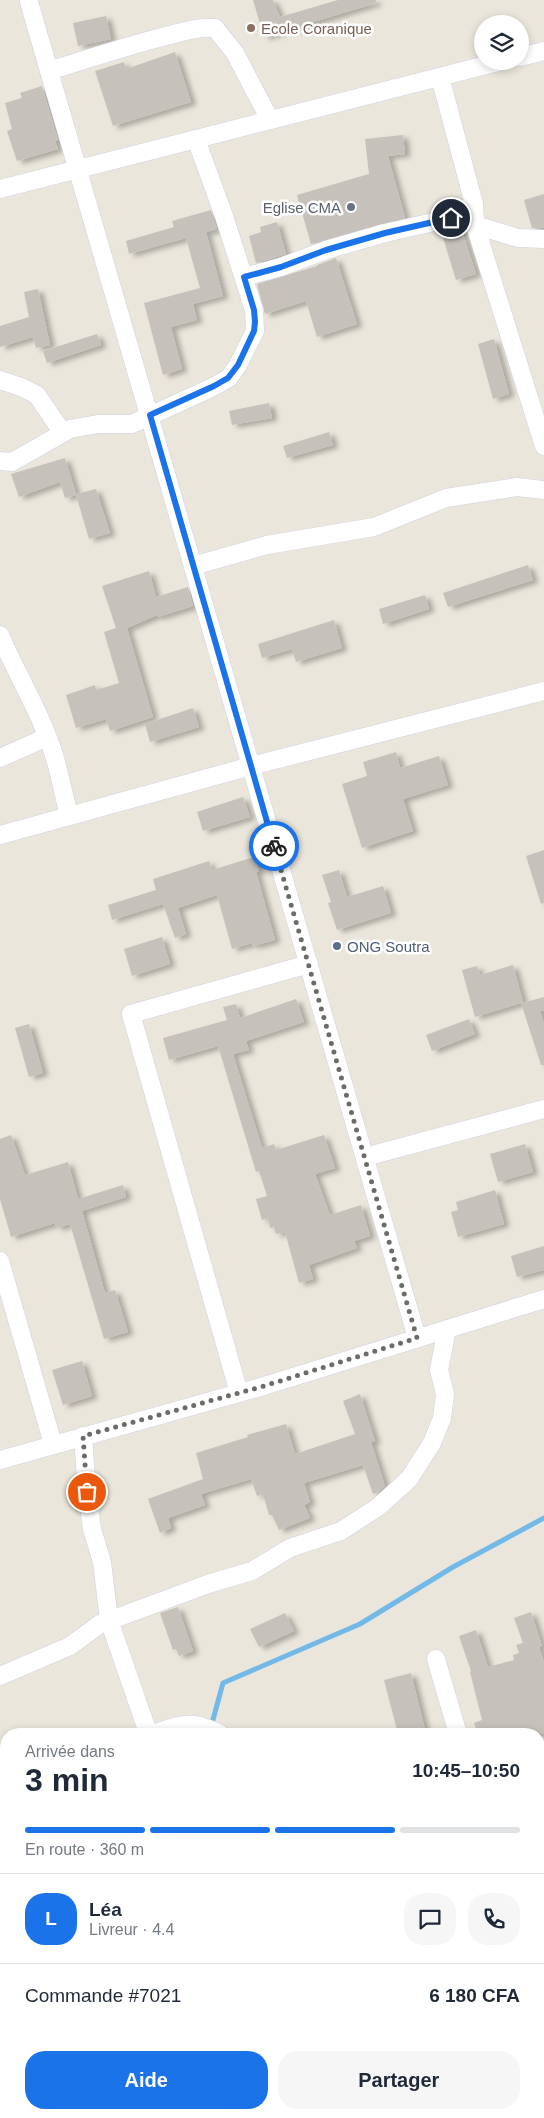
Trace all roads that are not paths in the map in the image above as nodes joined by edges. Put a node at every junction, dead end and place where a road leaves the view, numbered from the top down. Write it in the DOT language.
graph roads {
  1 [pos="29,2"];
  2 [pos="544,51"];
  3 [pos="529,55"];
  4 [pos="474,68"];
  5 [pos="49,70"];
  6 [pos="440,77"];
  7 [pos="270,120"];
  8 [pos="196,139"];
  9 [pos="78,169"];
  10 [pos="0,189"];
  11 [pos="474,204"];
  12 [pos="475,225"];
  13 [pos="544,239"];
  14 [pos="244,277"];
  15 [pos="0,380"];
  16 [pos="150,415"];
  17 [pos="62,432"];
  18 [pos="544,446"];
  19 [pos="0,460"];
  20 [pos="544,490"];
  21 [pos="193,566"];
  22 [pos="0,634"];
  23 [pos="544,691"];
  24 [pos="48,737"];
  25 [pos="0,758"];
  26 [pos="251,766"];
  27 [pos="69,816"];
  28 [pos="0,835"];
  29 [pos="309,964"];
  30 [pos="544,1109"];
  31 [pos="365,1157"];
  32 [pos="0,1261"];
  33 [pos="544,1299"];
  34 [pos="447,1329"];
  35 [pos="417,1338"];
  36 [pos="239,1393"];
  37 [pos="83,1436"];
  38 [pos="53,1444"];
  39 [pos="0,1460"];
  40 [pos="109,1620"];
  41 [pos="436,1659"];
  42 [pos="0,1676"];
  43 [pos="147,1728"];
  44 [pos="172,1728"];
  45 [pos="208,1728"];
  46 [pos="456,1728"];
  1 -- 5 [label="street"];
  2 -- 3 [label="street"];
  4 -- 6 [label="street"];
  5 -- 7 [label="street"];
  5 -- 9 [label="street"];
  6 -- 7 [label="street"];
  6 -- 11 [label="street"];
  7 -- 8 [label="street"];
  8 -- 9 [label="street"];
  8 -- 14 [label="street"];
  9 -- 10 [label="street"];
  9 -- 16 [label="street"];
  11 -- 12 [label="street"];
  11 -- 14 [label="street"];
  12 -- 13 [label="street"];
  12 -- 18 [label="street"];
  14 -- 16 [label="street"];
  15 -- 17 [label="street"];
  16 -- 17 [label="street"];
  16 -- 21 [label="street"];
  17 -- 19 [label="street"];
  20 -- 21 [label="street"];
  21 -- 26 [label="street"];
  22 -- 24 [label="street"];
  23 -- 26 [label="street"];
  24 -- 25 [label="street"];
  24 -- 27 [label="street"];
  26 -- 27 [label="street"];
  26 -- 29 [label="street"];
  27 -- 28 [label="street"];
  29 -- 31 [label="street"];
  29 -- 36 [label="street"];
  30 -- 31 [label="street"];
  31 -- 35 [label="street"];
  32 -- 38 [label="street"];
  33 -- 34 [label="street"];
  34 -- 35 [label="street"];
  34 -- 40 [label="street"];
  35 -- 36 [label="street"];
  36 -- 37 [label="street"];
  37 -- 38 [label="street"];
  37 -- 40 [label="street"];
  38 -- 39 [label="street"];
  40 -- 42 [label="street"];
  40 -- 43 [label="street"];
  41 -- 46 [label="street"];
  44 -- 45 [label="street"];
}
